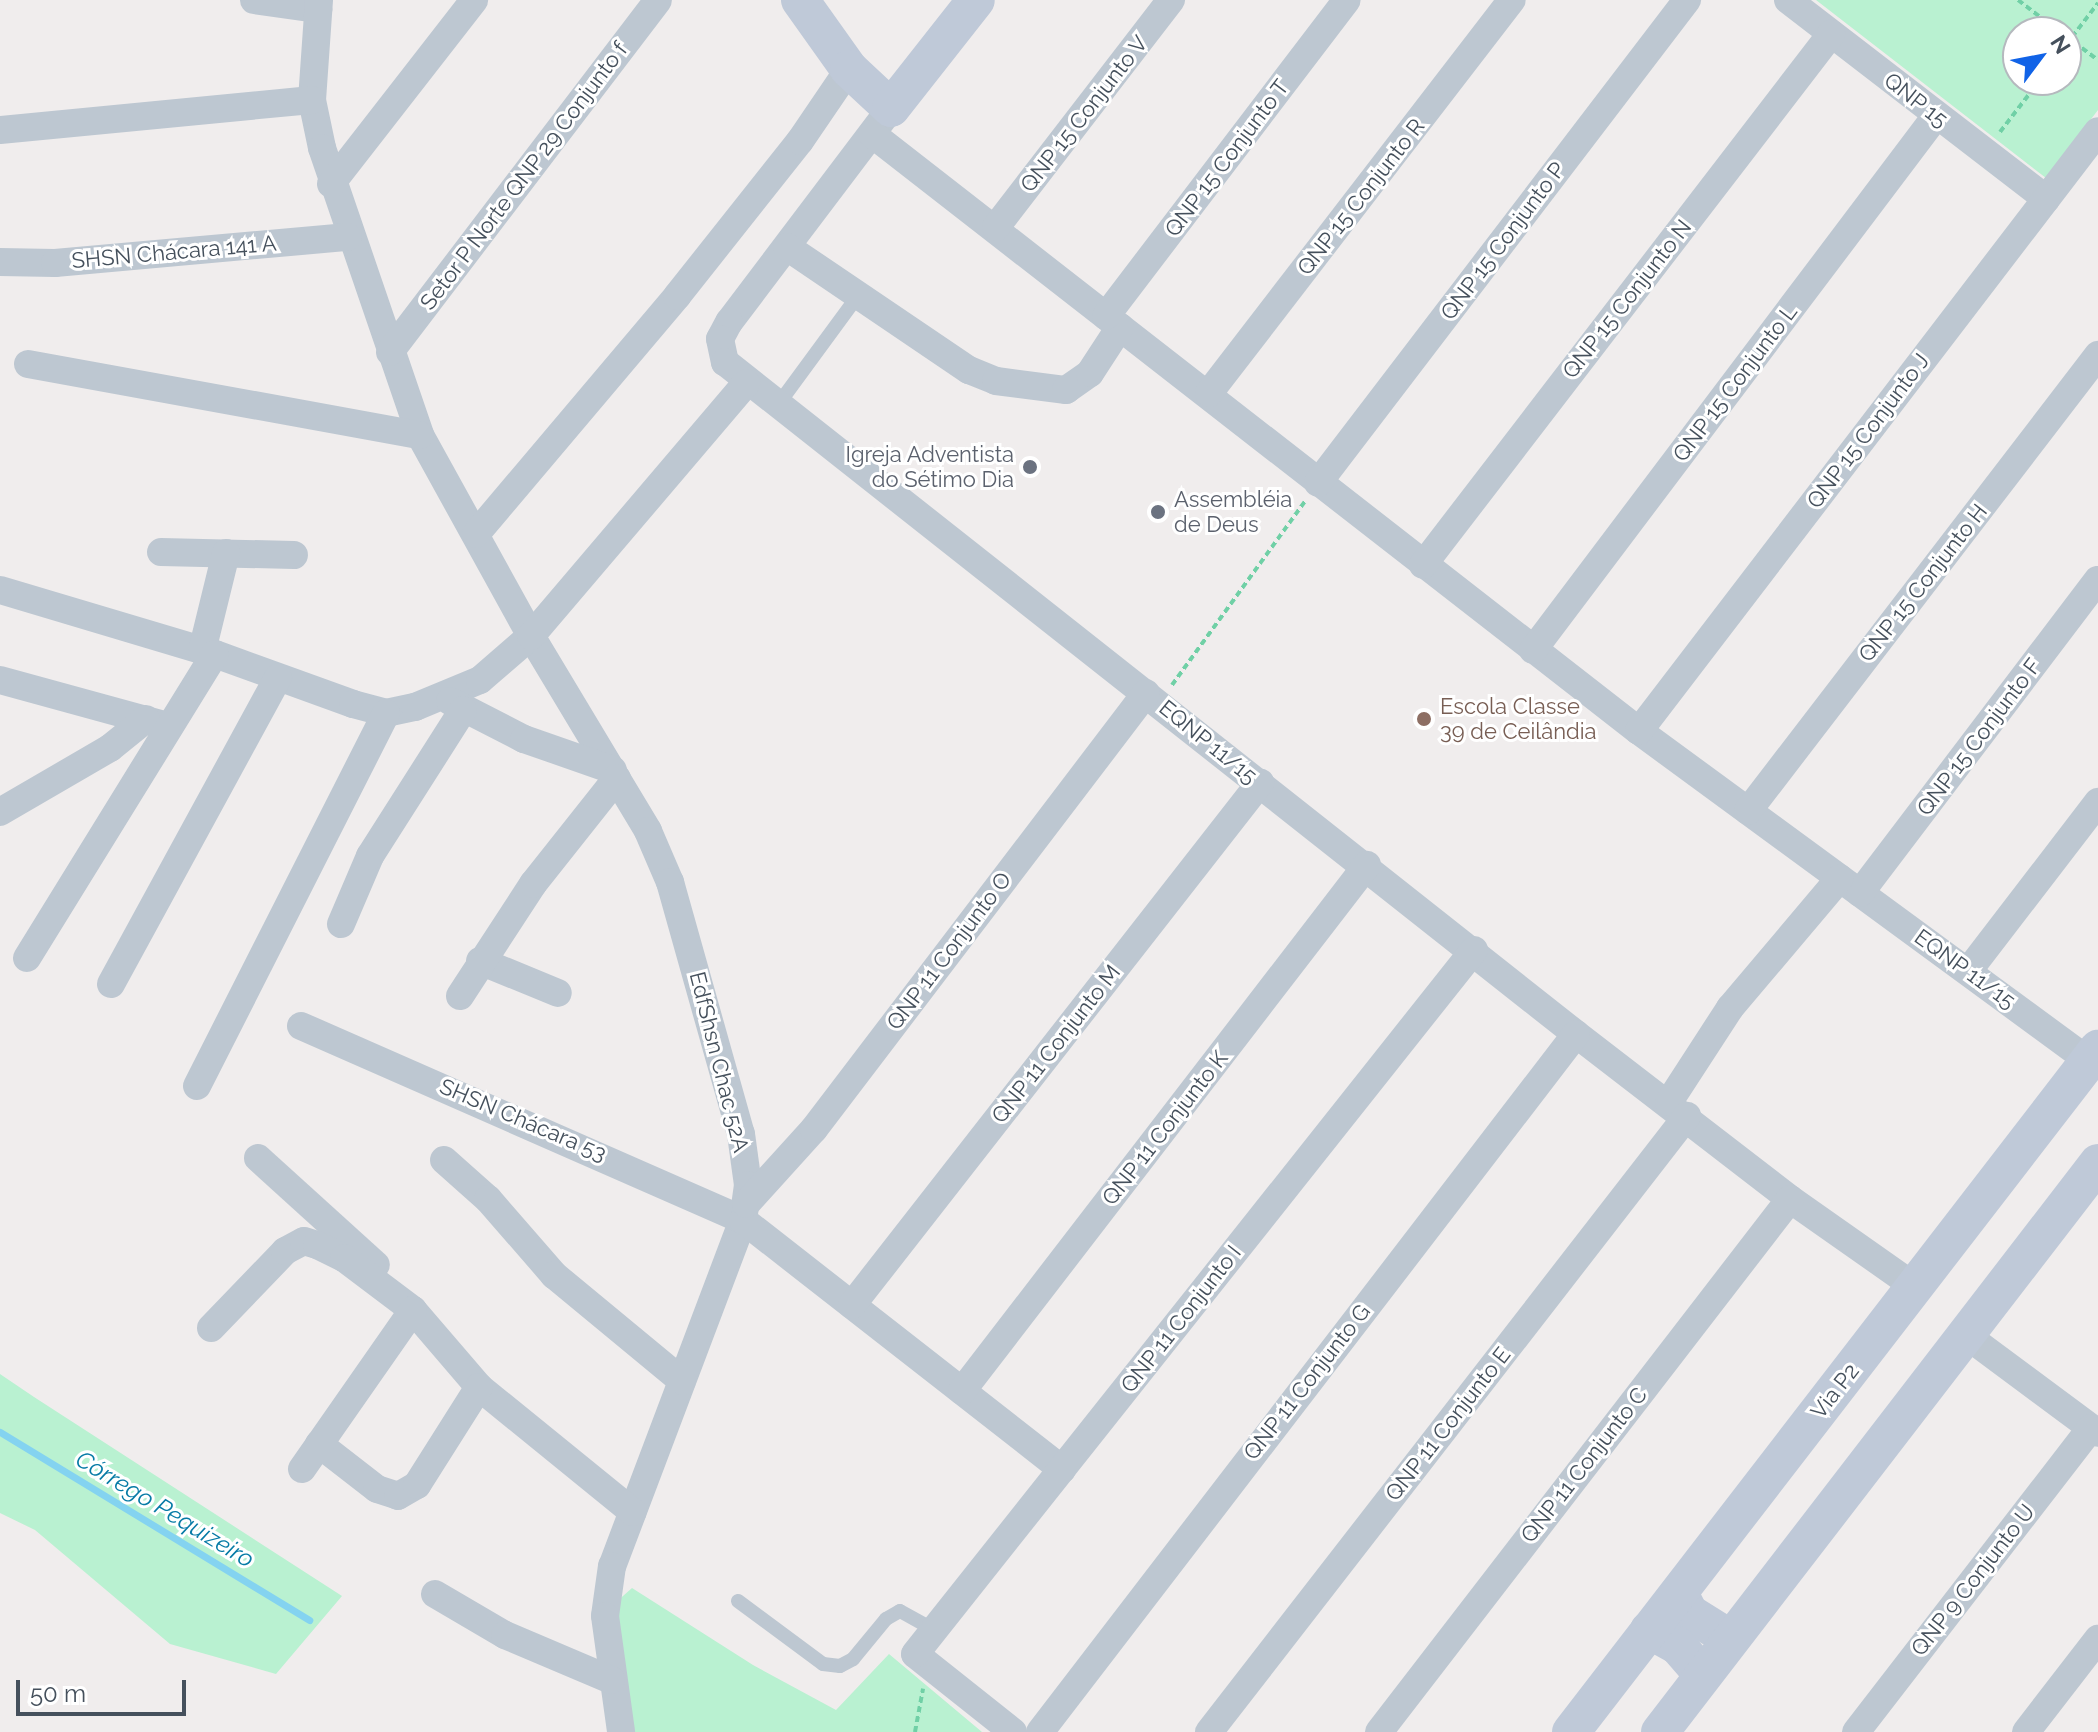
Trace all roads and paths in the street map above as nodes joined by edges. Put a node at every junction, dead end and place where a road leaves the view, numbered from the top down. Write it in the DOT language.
graph roads {
  1 [pos="254,0"];
  2 [pos="474,0"];
  3 [pos="658,0"];
  4 [pos="800,0"];
  5 [pos="976,0"];
  6 [pos="1171,0"];
  7 [pos="1347,0"];
  8 [pos="1512,0"];
  9 [pos="1687,0"];
  10 [pos="1788,0"];
  11 [pos="2018,0"];
  12 [pos="2098,3"];
  13 [pos="318,4"];
  14 [pos="2039,16"];
  15 [pos="2082,22"];
  16 [pos="1831,34"];
  17 [pos="849,69"];
  18 [pos="2028,96"];
  19 [pos="312,100"];
  20 [pos="1936,116"];
  21 [pos="882,121"];
  22 [pos="0,130"];
  23 [pos="2098,131"];
  24 [pos="1995,139"];
  25 [pos="331,184"];
  26 [pos="2046,199"];
  27 [pos="996,227"];
  28 [pos="348,237"];
  29 [pos="787,247"];
  30 [pos="0,262"];
  31 [pos="857,297"];
  32 [pos="1113,321"];
  33 [pos="390,352"];
  34 [pos="2098,355"];
  35 [pos="28,364"];
  36 [pos="746,383"];
  37 [pos="1209,393"];
  38 [pos="777,406"];
  39 [pos="420,435"];
  40 [pos="1318,483"];
  41 [pos="476,534"];
  42 [pos="161,552"];
  43 [pos="226,553"];
  44 [pos="294,555"];
  45 [pos="1423,565"];
  46 [pos="2098,580"];
  47 [pos="0,590"];
  48 [pos="531,636"];
  49 [pos="1533,650"];
  50 [pos="208,653"];
  51 [pos="278,678"];
  52 [pos="0,680"];
  53 [pos="1152,698"];
  54 [pos="454,704"];
  55 [pos="386,713"];
  56 [pos="157,723"];
  57 [pos="1639,731"];
  58 [pos="615,774"];
  59 [pos="1260,783"];
  60 [pos="2098,802"];
  61 [pos="1748,811"];
  62 [pos="0,812"];
  63 [pos="1367,865"];
  64 [pos="1850,886"];
  65 [pos="341,924"];
  66 [pos="1474,950"];
  67 [pos="27,958"];
  68 [pos="480,961"];
  69 [pos="1969,970"];
  70 [pos="111,984"];
  71 [pos="558,993"];
  72 [pos="460,996"];
  73 [pos="301,1026"];
  74 [pos="1576,1034"];
  75 [pos="2094,1055"];
  76 [pos="197,1086"];
  77 [pos="1678,1109"];
  78 [pos="258,1158"];
  79 [pos="444,1160"];
  80 [pos="2098,1163"];
  81 [pos="1790,1199"];
  82 [pos="745,1212"];
  83 [pos="386,1287"];
  84 [pos="1915,1287"];
  85 [pos="852,1305"];
  86 [pos="413,1310"];
  87 [pos="211,1328"];
  88 [pos="1966,1335"];
  89 [pos="682,1381"];
  90 [pos="479,1387"];
  91 [pos="962,1391"];
  92 [pos="2095,1431"];
  93 [pos="319,1444"];
  94 [pos="302,1469"];
  95 [pos="1062,1469"];
  96 [pos="633,1512"];
  97 [pos="1679,1593"];
  98 [pos="435,1594"];
  99 [pos="738,1601"];
  100 [pos="934,1630"];
  101 [pos="1649,1630"];
  102 [pos="1731,1639"];
  103 [pos="2098,1639"];
  104 [pos="1703,1675"];
  105 [pos="942,1676"];
  106 [pos="611,1680"];
  107 [pos="621,1732"];
  108 [pos="915,1732"];
  109 [pos="1013,1732"];
  110 [pos="1040,1732"];
  111 [pos="1209,1732"];
  112 [pos="1379,1732"];
  113 [pos="1571,1732"];
  114 [pos="1660,1732"];
  115 [pos="1856,1732"];
  116 [pos="2026,1732"];
  1 -- 13 [label="street"];
  2 -- 25 [label="street"];
  3 -- 33 [label="street, Setor P Norte QNP 29 Conjunto f"];
  4 -- 17 [label="main road"];
  5 -- 21 [label="main road"];
  6 -- 27 [label="street, QNP 15 Conjunto V"];
  7 -- 32 [label="street, QNP 15 Conjunto T"];
  8 -- 37 [label="street, QNP 15 Conjunto R"];
  9 -- 40 [label="street, QNP 15 Conjunto P"];
  10 -- 16 [label="street, QNP 15"];
  11 -- 14 [label="path"];
  12 -- 15 [label="path"];
  13 -- 19 [label="street, EdfShsn Chac 52A"];
  16 -- 20 [label="street, QNP 15"];
  16 -- 45 [label="street, QNP 15 Conjunto N"];
  17 -- 21 [label="main road"];
  17 -- 41 [label="street"];
  18 -- 24 [label="path"];
  19 -- 22 [label="street"];
  19 -- 25 [label="street, EdfShsn Chac 52A"];
  20 -- 26 [label="street, QNP 15"];
  20 -- 49 [label="street, QNP 15 Conjunto L"];
  21 -- 27 [label="street, EQNP 11/15"];
  21 -- 29 [label="street, EQNP 11/15"];
  23 -- 26 [label="street, QNP 15 Conjunto J"];
  25 -- 28 [label="street, EdfShsn Chac 52A"];
  26 -- 57 [label="street, QNP 15 Conjunto J"];
  27 -- 32 [label="street, EQNP 11/15"];
  28 -- 30 [label="street, SHSN Chácara 141 A"];
  28 -- 33 [label="street, EdfShsn Chac 52A"];
  29 -- 31 [label="street"];
  29 -- 36 [label="street, EQNP 11/15"];
  31 -- 32 [label="street"];
  31 -- 38 [label="lane"];
  32 -- 37 [label="street, EQNP 11/15"];
  33 -- 39 [label="street, EdfShsn Chac 52A"];
  34 -- 61 [label="street, QNP 15 Conjunto H"];
  35 -- 39 [label="street"];
  36 -- 38 [label="street, EQNP 11/15"];
  36 -- 48 [label="street"];
  37 -- 40 [label="street, EQNP 11/15"];
  38 -- 53 [label="street, EQNP 11/15"];
  39 -- 41 [label="street, EdfShsn Chac 52A"];
  40 -- 45 [label="street, EQNP 11/15"];
  40 -- 53 [label="path"];
  41 -- 48 [label="street, EdfShsn Chac 52A"];
  42 -- 43 [label="street"];
  43 -- 44 [label="street"];
  43 -- 50 [label="street"];
  45 -- 49 [label="street, EQNP 11/15"];
  46 -- 64 [label="street, QNP 15 Conjunto F"];
  47 -- 50 [label="street"];
  48 -- 54 [label="street"];
  48 -- 58 [label="street, EdfShsn Chac 52A"];
  49 -- 57 [label="street, EQNP 11/15"];
  50 -- 51 [label="street"];
  50 -- 56 [label="street"];
  51 -- 55 [label="street"];
  51 -- 70 [label="street"];
  52 -- 56 [label="street"];
  53 -- 59 [label="street, EQNP 11/15"];
  53 -- 82 [label="street, QNP 11 Conjunto O"];
  54 -- 55 [label="street"];
  54 -- 58 [label="street"];
  54 -- 65 [label="street"];
  55 -- 76 [label="street"];
  56 -- 62 [label="street"];
  56 -- 67 [label="street"];
  57 -- 61 [label="street, EQNP 11/15"];
  58 -- 68 [label="street"];
  58 -- 82 [label="street, EdfShsn Chac 52A"];
  59 -- 63 [label="street, EQNP 11/15"];
  59 -- 85 [label="street, QNP 11 Conjunto M"];
  60 -- 69 [label="street"];
  61 -- 64 [label="street, EQNP 11/15"];
  63 -- 66 [label="street, EQNP 11/15"];
  63 -- 91 [label="street, QNP 11 Conjunto K"];
  64 -- 69 [label="street, EQNP 11/15"];
  64 -- 77 [label="street"];
  66 -- 74 [label="street, EQNP 11/15"];
  66 -- 95 [label="street, QNP 11 Conjunto I"];
  68 -- 71 [label="street"];
  68 -- 72 [label="street"];
  69 -- 75 [label="street, EQNP 11/15"];
  73 -- 82 [label="street, SHSN Chácara 53"];
  74 -- 77 [label="street, EQNP 11/15"];
  74 -- 110 [label="street, QNP 11 Conjunto G"];
  75 -- 84 [label="main road, Via P2"];
  77 -- 81 [label="street, EQNP 11/15"];
  77 -- 111 [label="street, QNP 11 Conjunto E"];
  78 -- 83 [label="street"];
  79 -- 89 [label="street"];
  80 -- 88 [label="main road"];
  81 -- 84 [label="street, EQNP 11/15"];
  81 -- 112 [label="street, QNP 11 Conjunto C"];
  82 -- 85 [label="street, SHSN Chácara 53"];
  82 -- 89 [label="street, EdfShsn Chac 52A"];
  83 -- 86 [label="street"];
  83 -- 87 [label="street"];
  84 -- 97 [label="main road, Via P2"];
  85 -- 91 [label="street, SHSN Chácara 53"];
  86 -- 90 [label="street"];
  86 -- 93 [label="street"];
  88 -- 92 [label="street"];
  88 -- 102 [label="main road"];
  89 -- 96 [label="street, EdfShsn Chac 52A"];
  90 -- 93 [label="street"];
  90 -- 96 [label="street"];
  91 -- 95 [label="street, SHSN Chácara 53"];
  92 -- 115 [label="street, QNP 9 Conjunto U"];
  93 -- 94 [label="street"];
  95 -- 100 [label="street, QNP 11 Conjunto I"];
  96 -- 106 [label="street, EdfShsn Chac 52A"];
  97 -- 101 [label="main road, Via P2"];
  97 -- 102 [label="main road"];
  98 -- 106 [label="street"];
  99 -- 100 [label="lane"];
  100 -- 105 [label="street, QNP 11 Conjunto I"];
  101 -- 104 [label="main road"];
  101 -- 113 [label="main road, Via P2"];
  102 -- 104 [label="main road"];
  103 -- 116 [label="street"];
  104 -- 114 [label="main road"];
  105 -- 108 [label="path"];
  105 -- 109 [label="street"];
  106 -- 107 [label="street, EdfShsn Chac 52A"];
}
